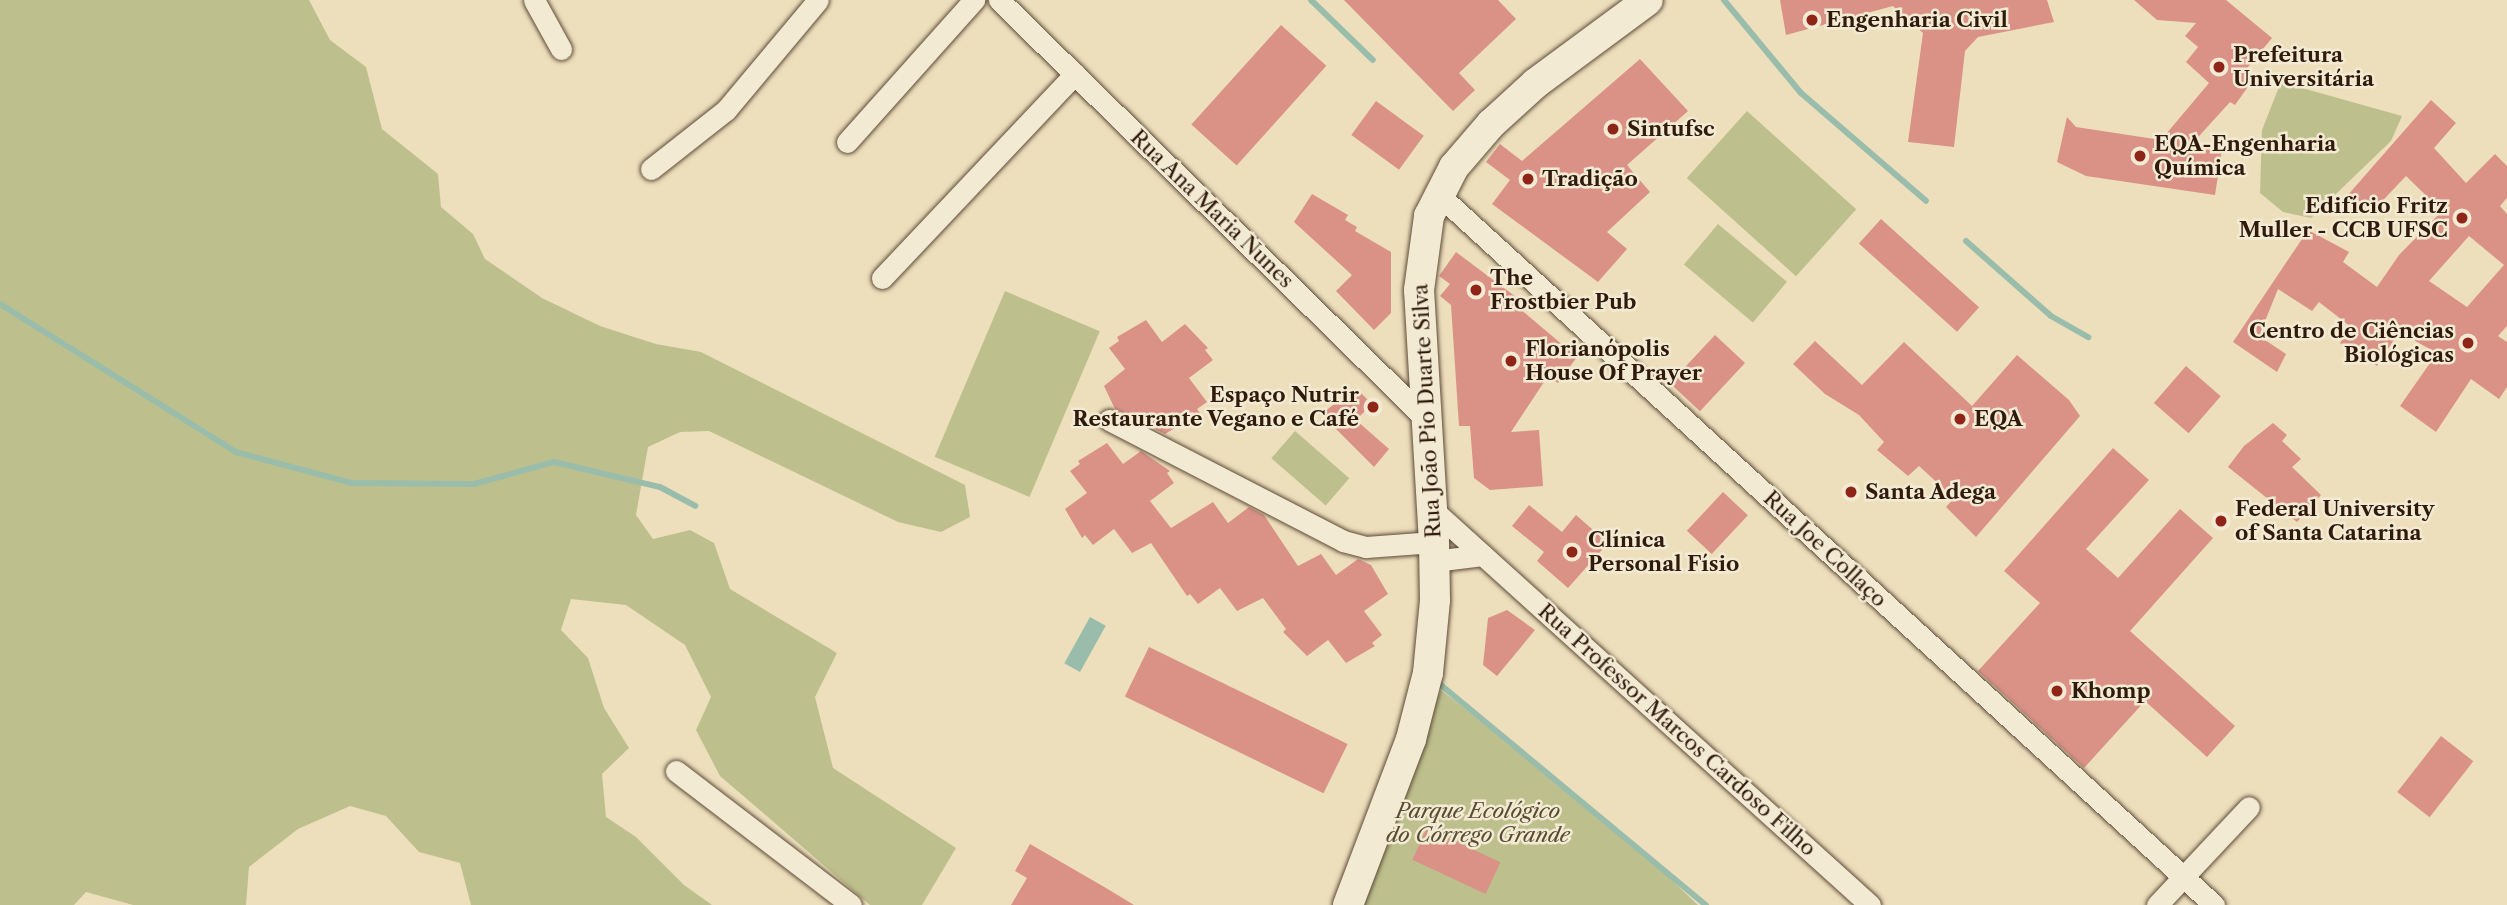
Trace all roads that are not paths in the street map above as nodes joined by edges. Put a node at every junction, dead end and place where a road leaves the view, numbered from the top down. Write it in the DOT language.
graph roads {
  1 [pos="534,0"];
  2 [pos="818,0"];
  3 [pos="974,0"];
  4 [pos="999,0"];
  5 [pos="1648,0"];
  6 [pos="561,49"];
  7 [pos="1074,74"];
  8 [pos="847,142"];
  9 [pos="650,169"];
  10 [pos="1437,193"];
  11 [pos="882,278"];
  12 [pos="1425,418"];
  13 [pos="1108,420"];
  14 [pos="1433,510"];
  15 [pos="1434,552"];
  16 [pos="1483,555"];
  17 [pos="677,771"];
  18 [pos="2249,807"];
  19 [pos="2183,877"];
  20 [pos="850,905"];
  21 [pos="1348,905"];
  22 [pos="1870,905"];
  23 [pos="2157,905"];
  24 [pos="2214,905"];
  1 -- 6 [label="street"];
  2 -- 9 [label="street"];
  3 -- 8 [label="street"];
  4 -- 7 [label="street, Rua Ana Maria Nunes"];
  5 -- 10 [label="main road, Rua João Pio Duarte Silva"];
  7 -- 11 [label="street"];
  7 -- 12 [label="street, Rua Ana Maria Nunes"];
  10 -- 12 [label="main road, Rua João Pio Duarte Silva"];
  10 -- 19 [label="street, Rua Joe Collaço"];
  12 -- 14 [label="main road, Rua João Pio Duarte Silva"];
  13 -- 15 [label="street"];
  14 -- 15 [label="main road, Rua João Pio Duarte Silva"];
  14 -- 16 [label="street, Rua Professor Marcos Cardoso Filho"];
  15 -- 16 [label="street"];
  15 -- 21 [label="main road, Rua João Pio Duarte Silva"];
  16 -- 22 [label="street, Rua Professor Marcos Cardoso Filho"];
  17 -- 20 [label="street"];
  18 -- 19 [label="street"];
  19 -- 23 [label="street"];
  19 -- 24 [label="street, Rua Joe Collaço"];
}
